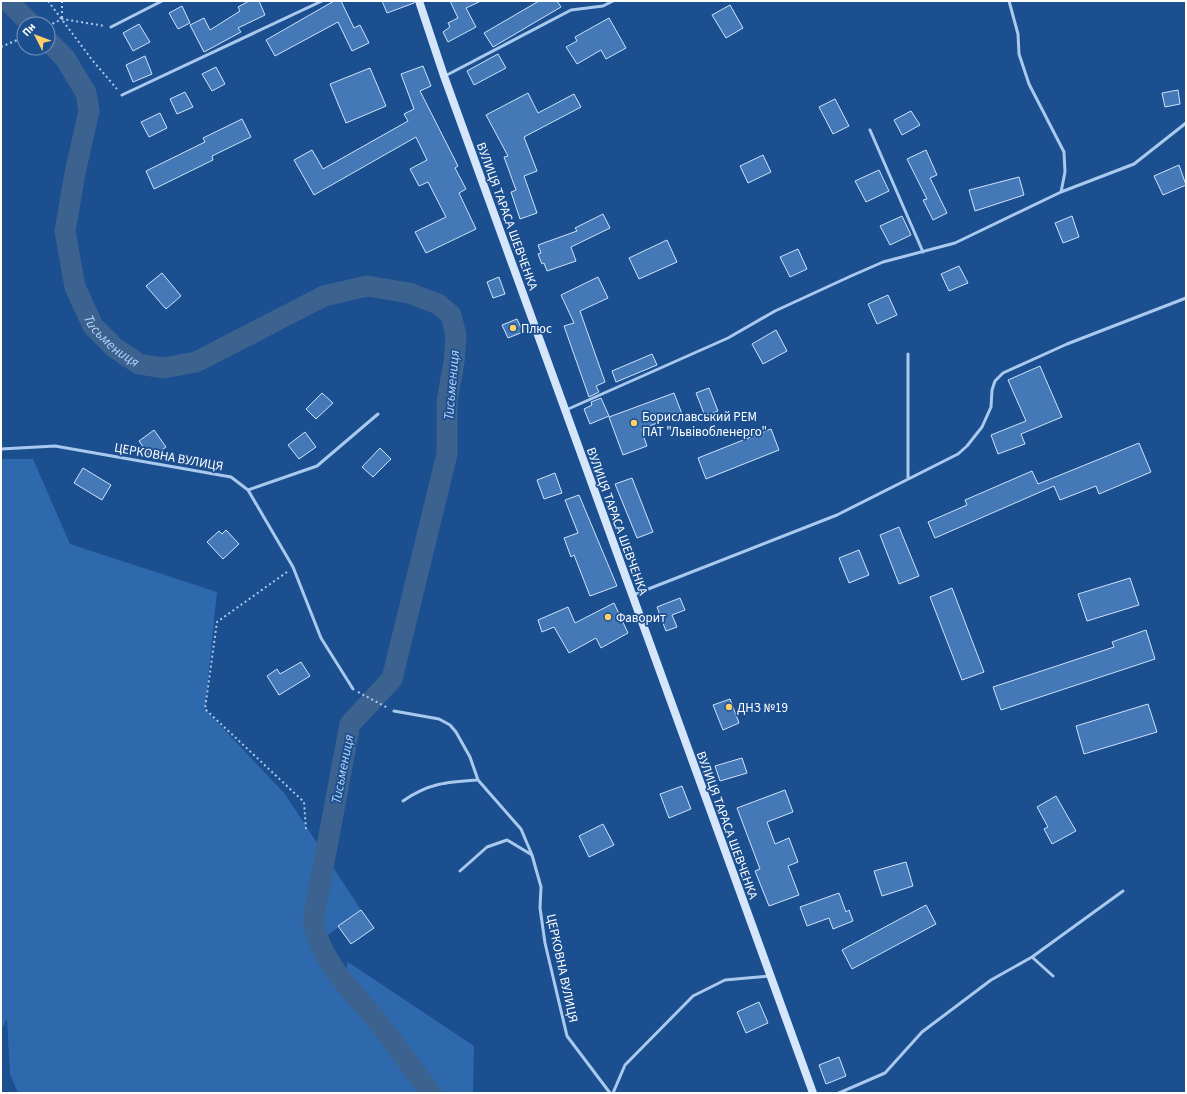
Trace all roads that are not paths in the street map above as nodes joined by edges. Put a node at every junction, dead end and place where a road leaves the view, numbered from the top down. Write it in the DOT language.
graph roads {
  1 [pos="162,1"];
  2 [pos="322,1"];
  3 [pos="419,1"];
  4 [pos="613,1"];
  5 [pos="1009,1"];
  6 [pos="111,26"];
  7 [pos="444,76"];
  8 [pos="122,95"];
  9 [pos="1186,124"];
  10 [pos="870,130"];
  11 [pos="1061,192"];
  12 [pos="923,252"];
  13 [pos="1186,298"];
  14 [pos="908,354"];
  15 [pos="566,410"];
  16 [pos="378,414"];
  17 [pos="1,449"];
  18 [pos="908,478"];
  19 [pos="248,490"];
  20 [pos="632,596"];
  21 [pos="353,689"];
  22 [pos="394,712"];
  23 [pos="478,780"];
  24 [pos="403,801"];
  25 [pos="532,855"];
  26 [pos="460,871"];
  27 [pos="1123,891"];
  28 [pos="1032,957"];
  29 [pos="770,976"];
  30 [pos="1053,976"];
  31 [pos="612,1093"];
  32 [pos="813,1093"];
  33 [pos="839,1093"];
  1 -- 6 [label="lane"];
  2 -- 8 [label="lane"];
  3 -- 7 [label="main road, ВУЛИЦЯ ТАРАСА ШЕВЧЕНКА"];
  4 -- 7 [label="lane"];
  5 -- 11 [label="lane"];
  7 -- 15 [label="main road, ВУЛИЦЯ ТАРАСА ШЕВЧЕНКА"];
  9 -- 11 [label="lane"];
  10 -- 12 [label="lane"];
  11 -- 12 [label="lane"];
  12 -- 15 [label="lane"];
  13 -- 18 [label="lane"];
  14 -- 18 [label="lane"];
  15 -- 20 [label="main road, ВУЛИЦЯ ТАРАСА ШЕВЧЕНКА"];
  16 -- 19 [label="lane"];
  17 -- 19 [label="lane, ЦЕРКОВНА ВУЛИЦЯ"];
  18 -- 20 [label="lane"];
  19 -- 21 [label="lane, ЦЕРКОВНА ВУЛИЦЯ"];
  20 -- 29 [label="main road, ВУЛИЦЯ ТАРАСА ШЕВЧЕНКА"];
  22 -- 23 [label="lane, ЦЕРКОВНА ВУЛИЦЯ"];
  23 -- 24 [label="lane"];
  23 -- 25 [label="lane, ЦЕРКОВНА ВУЛИЦЯ"];
  25 -- 26 [label="lane"];
  25 -- 31 [label="lane, ЦЕРКОВНА ВУЛИЦЯ"];
  27 -- 28 [label="lane"];
  28 -- 30 [label="lane"];
  28 -- 33 [label="lane"];
  29 -- 31 [label="lane"];
  29 -- 32 [label="main road, ВУЛИЦЯ ТАРАСА ШЕВЧЕНКА"];
}
